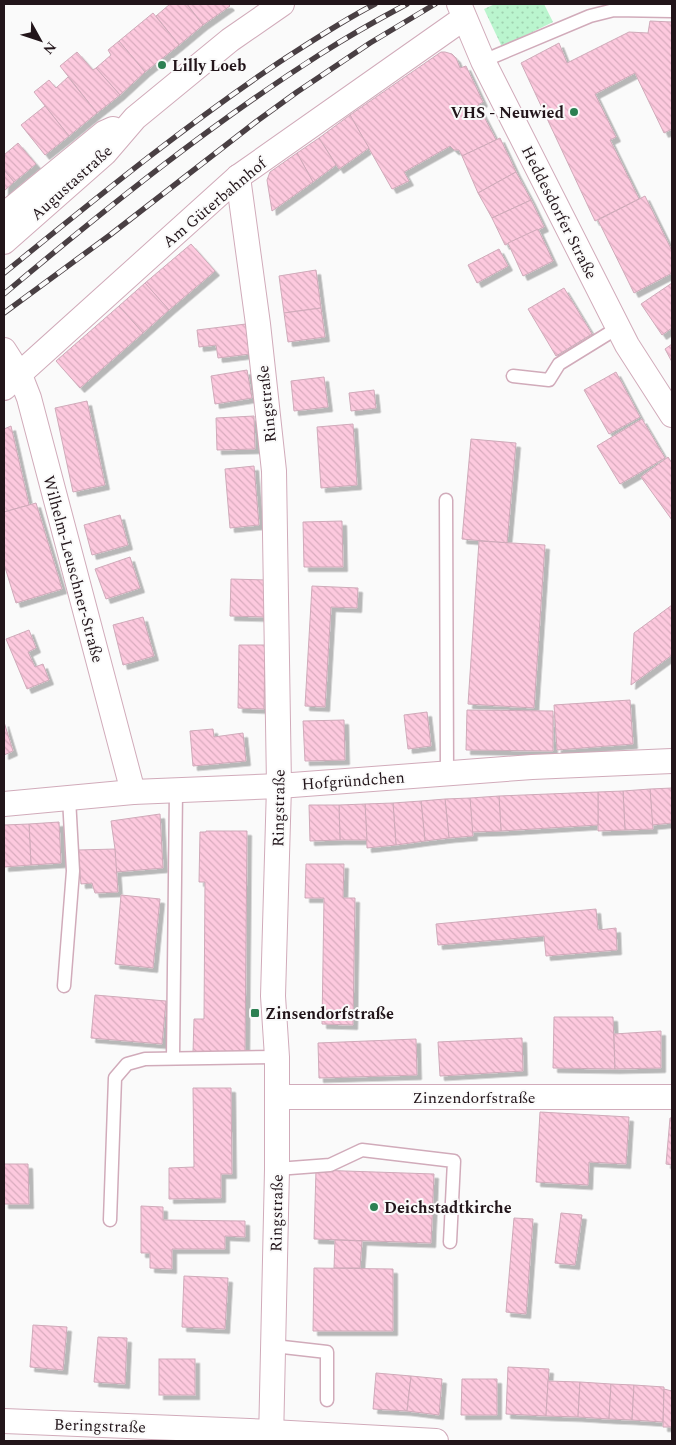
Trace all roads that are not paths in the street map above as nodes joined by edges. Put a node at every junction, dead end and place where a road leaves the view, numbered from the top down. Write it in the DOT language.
graph roads {
  1 [pos="282,4"];
  2 [pos="462,11"];
  3 [pos="672,11"];
  4 [pos="484,61"];
  5 [pos="134,118"];
  6 [pos="238,177"];
  7 [pos="4,215"];
  8 [pos="4,242"];
  9 [pos="618,327"];
  10 [pos="4,350"];
  11 [pos="513,376"];
  12 [pos="12,382"];
  13 [pos="672,415"];
  14 [pos="446,500"];
  15 [pos="672,761"];
  16 [pos="447,774"];
  17 [pos="279,786"];
  18 [pos="176,790"];
  19 [pos="133,792"];
  20 [pos="69,798"];
  21 [pos="4,804"];
  22 [pos="64,986"];
  23 [pos="277,1056"];
  24 [pos="173,1058"];
  25 [pos="672,1096"];
  26 [pos="277,1097"];
  27 [pos="277,1169"];
  28 [pos="110,1220"];
  29 [pos="450,1242"];
  30 [pos="274,1346"];
  31 [pos="327,1400"];
  32 [pos="4,1421"];
  33 [pos="272,1437"];
  34 [pos="436,1441"];
  1 -- 5 [label="street, Augustastraße"];
  2 -- 4 [label="street, Heddesdorfer Straße"];
  2 -- 6 [label="street, Am Güterbahnhof"];
  3 -- 4 [label="lane"];
  4 -- 9 [label="street, Heddesdorfer Straße"];
  5 -- 7 [label="street, Augustastraße"];
  5 -- 8 [label="street, Augustastraße"];
  6 -- 12 [label="street, Am Güterbahnhof"];
  6 -- 17 [label="street, Ringstraße"];
  9 -- 11 [label="lane"];
  9 -- 13 [label="street, Heddesdorfer Straße"];
  10 -- 12 [label="street, Wilhelm-Leuschner-Straße"];
  12 -- 19 [label="street, Wilhelm-Leuschner-Straße"];
  14 -- 16 [label="lane"];
  15 -- 16 [label="street, Hofgründchen"];
  16 -- 17 [label="street, Hofgründchen"];
  17 -- 18 [label="street, Hofgründchen"];
  17 -- 23 [label="street, Ringstraße"];
  18 -- 19 [label="street, Hofgründchen"];
  18 -- 24 [label="lane"];
  19 -- 20 [label="street, Hofgründchen"];
  20 -- 21 [label="street, Hofgründchen"];
  20 -- 22 [label="lane"];
  23 -- 24 [label="lane"];
  23 -- 26 [label="street, Ringstraße"];
  24 -- 28 [label="lane"];
  25 -- 26 [label="street, Zinzendorfstraße"];
  26 -- 27 [label="street, Ringstraße"];
  27 -- 29 [label="lane"];
  27 -- 30 [label="street, Ringstraße"];
  30 -- 31 [label="lane"];
  30 -- 33 [label="street, Ringstraße"];
  32 -- 33 [label="street, Beringstraße"];
  33 -- 34 [label="street, Beringstraße"];
}
